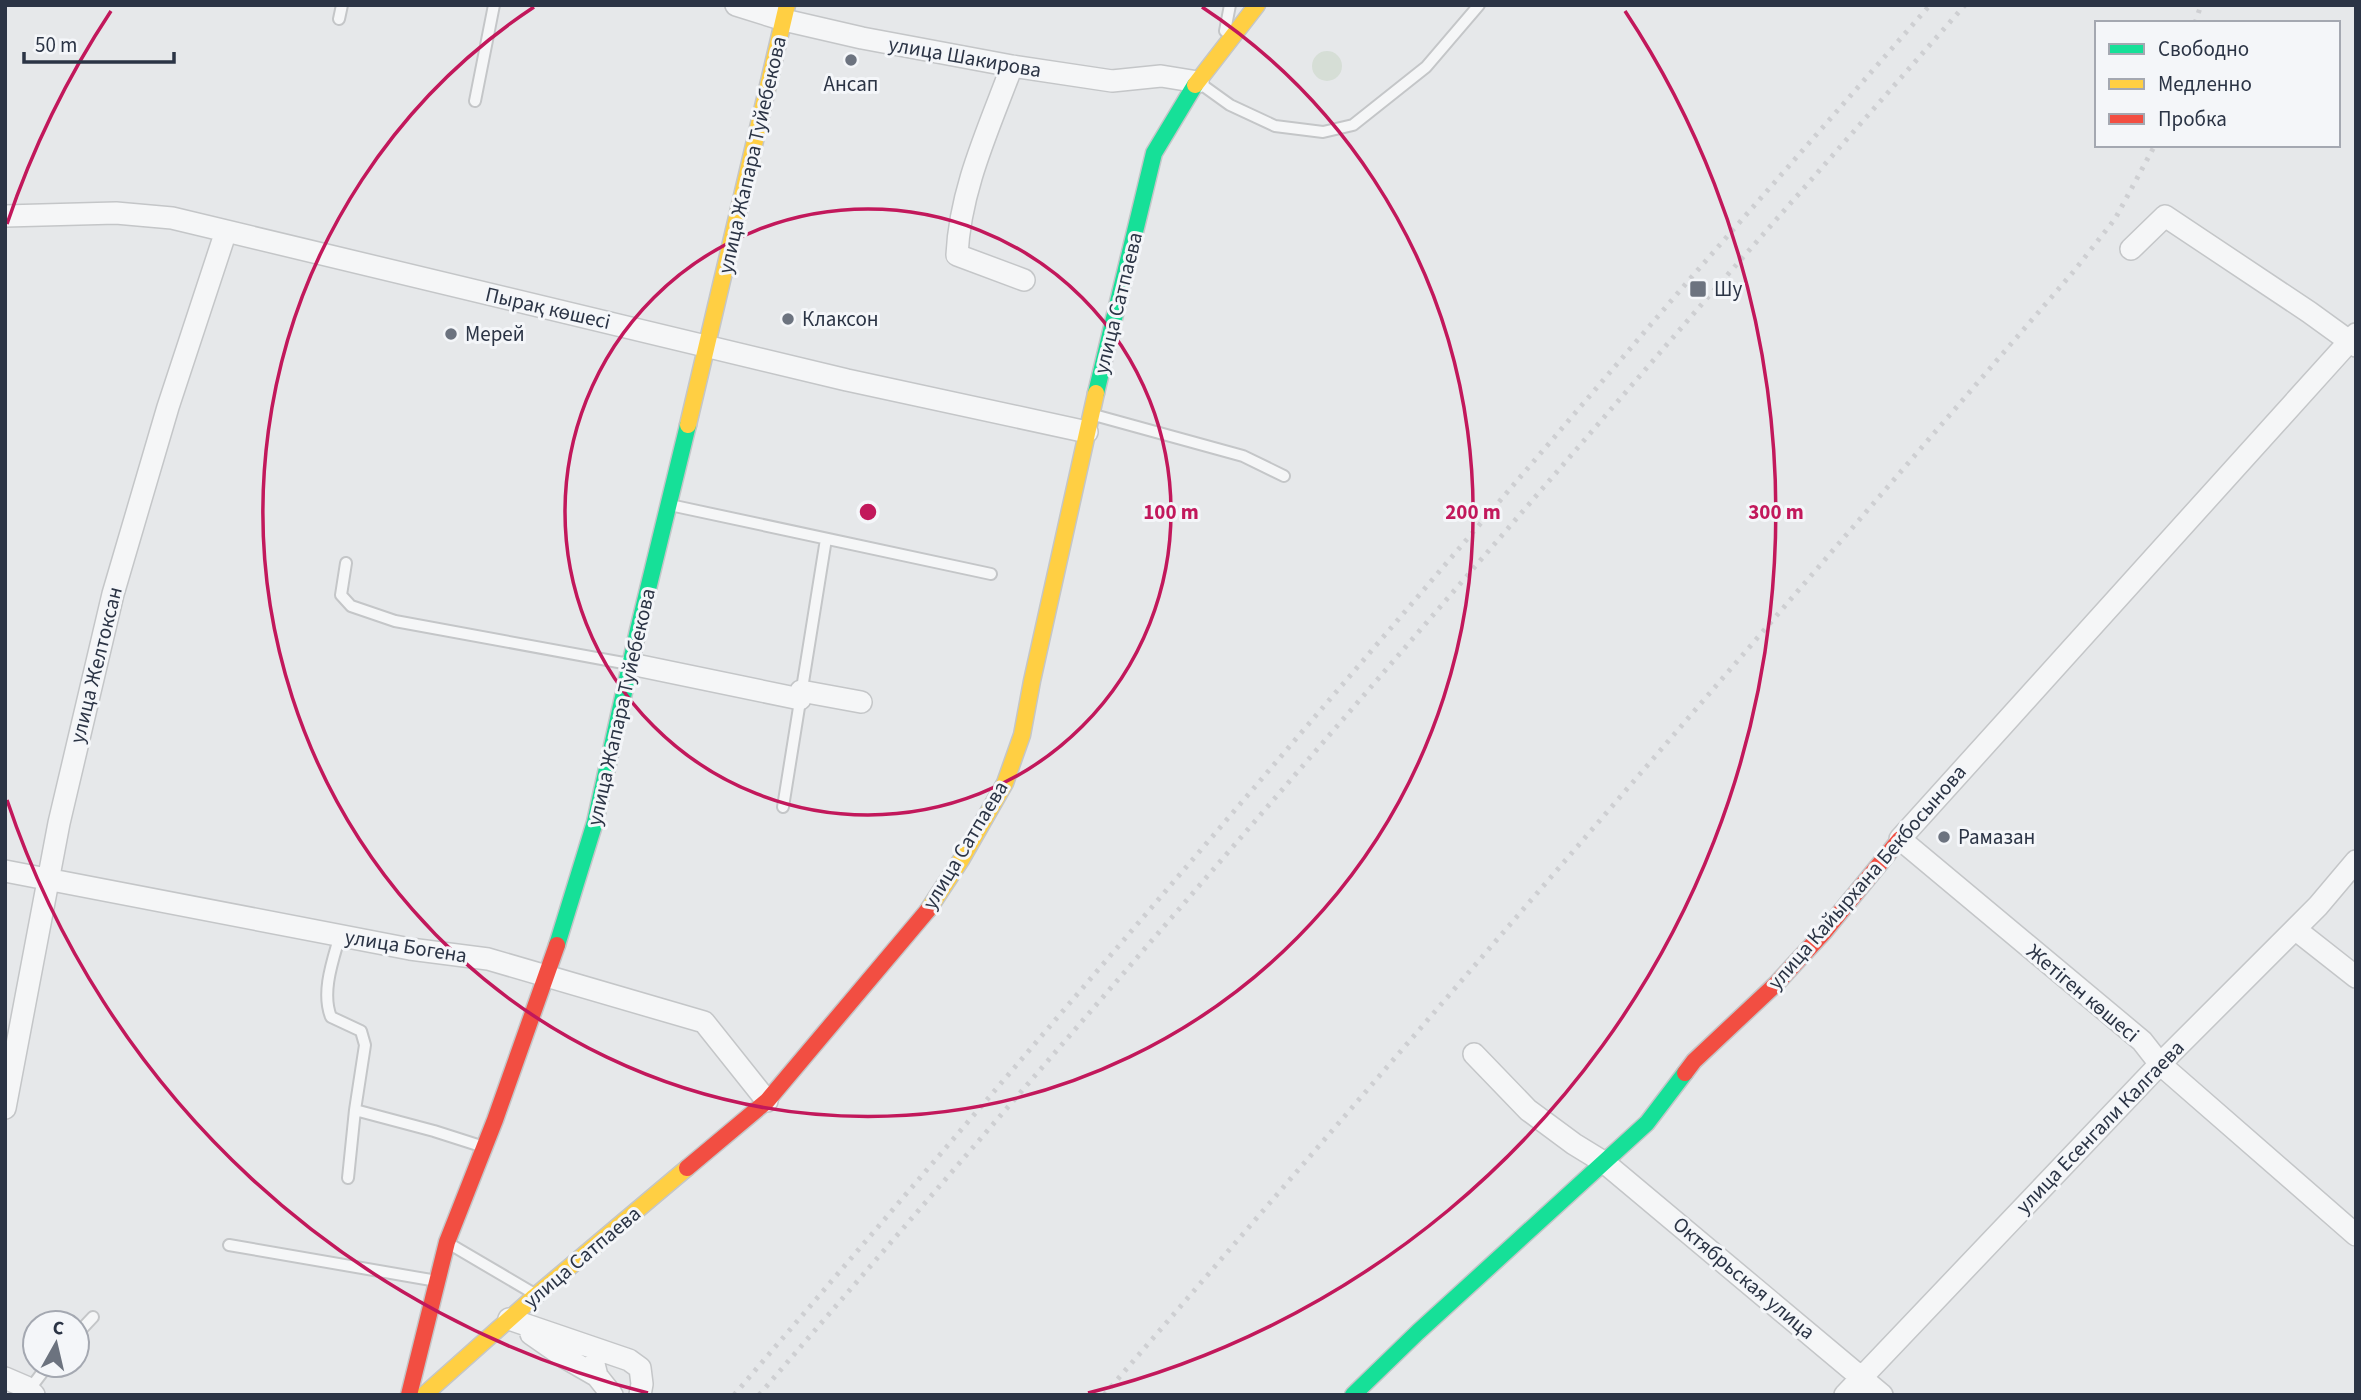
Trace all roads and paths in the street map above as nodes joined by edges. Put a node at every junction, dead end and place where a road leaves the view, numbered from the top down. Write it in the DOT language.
graph roads {
  1 [pos="342,5"];
  2 [pos="494,5"];
  3 [pos="736,5"];
  4 [pos="1230,5"];
  5 [pos="1257,5"];
  6 [pos="1479,5"];
  7 [pos="786,13"];
  8 [pos="339,19"];
  9 [pos="1223,44"];
  10 [pos="1012,66"];
  11 [pos="1198,82"];
  12 [pos="475,101"];
  13 [pos="5,216"];
  14 [pos="226,231"];
  15 [pos="2131,249"];
  16 [pos="1024,280"];
  17 [pos="2354,340"];
  18 [pos="708,345"];
  19 [pos="1089,423"];
  20 [pos="1284,476"];
  21 [pos="670,505"];
  22 [pos="826,539"];
  23 [pos="346,563"];
  24 [pos="991,574"];
  25 [pos="631,664"];
  26 [pos="801,695"];
  27 [pos="861,702"];
  28 [pos="783,807"];
  29 [pos="1900,839"];
  30 [pos="2356,861"];
  31 [pos="5,871"];
  32 [pos="49,880"];
  33 [pos="2295,929"];
  34 [pos="340,935"];
  35 [pos="547,976"];
  36 [pos="2356,976"];
  37 [pos="1474,1054"];
  38 [pos="2160,1064"];
  39 [pos="768,1101"];
  40 [pos="5,1108"];
  41 [pos="355,1111"];
  42 [pos="484,1147"];
  43 [pos="1605,1163"];
  44 [pos="348,1178"];
  45 [pos="2356,1235"];
  46 [pos="447,1242"];
  47 [pos="229,1245"];
  48 [pos="437,1281"];
  49 [pos="536,1295"];
  50 [pos="509,1319"];
  51 [pos="599,1350"];
  52 [pos="597,1376"];
  53 [pos="1862,1377"];
  54 [pos="5,1378"];
  55 [pos="31,1392"];
  56 [pos="409,1395"];
  57 [pos="424,1395"];
  58 [pos="612,1395"];
  59 [pos="640,1395"];
  60 [pos="1353,1395"];
  61 [pos="1845,1395"];
  62 [pos="1882,1395"];
  1 -- 8 [label="lane"];
  2 -- 12 [label="lane"];
  3 -- 7 [label="street, улица Шакирова"];
  4 -- 9 [label="lane"];
  5 -- 9 [label="street, улица Сатпаева"];
  6 -- 11 [label="lane"];
  7 -- 10 [label="street, улица Шакирова"];
  7 -- 18 [label="street, улица Жапара Туйебекова"];
  9 -- 11 [label="street, улица Сатпаева"];
  10 -- 11 [label="street, улица Шакирова"];
  10 -- 16 [label="street"];
  11 -- 19 [label="street, улица Сатпаева"];
  13 -- 14 [label="street, Пырақ көшесі"];
  14 -- 18 [label="street, Пырақ көшесі"];
  14 -- 32 [label="street, улица Желтоксан"];
  15 -- 17 [label="street"];
  17 -- 29 [label="street, улица Кайырхана Бекбосынова"];
  18 -- 19 [label="street, Пырақ көшесі"];
  18 -- 21 [label="street, улица Жапара Туйебекова"];
  19 -- 20 [label="lane"];
  19 -- 39 [label="street, улица Сатпаева"];
  21 -- 22 [label="lane"];
  21 -- 25 [label="street, улица Жапара Туйебекова"];
  22 -- 24 [label="lane"];
  22 -- 26 [label="lane"];
  23 -- 25 [label="lane"];
  25 -- 26 [label="street"];
  25 -- 35 [label="street, улица Жапара Туйебекова"];
  26 -- 27 [label="street"];
  26 -- 28 [label="lane"];
  29 -- 38 [label="street, Жетіген көшесі"];
  29 -- 43 [label="street, улица Кайырхана Бекбосынова"];
  30 -- 33 [label="street, улица Есенгали Калгаева"];
  31 -- 32 [label="street, улица Богена"];
  32 -- 34 [label="street, улица Богена"];
  32 -- 40 [label="street, улица Желтоксан"];
  33 -- 36 [label="street"];
  33 -- 38 [label="street, улица Есенгали Калгаева"];
  34 -- 35 [label="street, улица Богена"];
  34 -- 41 [label="lane"];
  35 -- 39 [label="street, улица Богена"];
  35 -- 42 [label="street, улица Жапара Туйебекова"];
  37 -- 43 [label="street, Октябрьская улица"];
  38 -- 45 [label="street, Жетіген көшесі"];
  38 -- 53 [label="street, улица Есенгали Калгаева"];
  39 -- 49 [label="street, улица Сатпаева"];
  41 -- 42 [label="lane"];
  41 -- 44 [label="lane"];
  42 -- 46 [label="street, улица Жапара Туйебекова"];
  43 -- 53 [label="street, Октябрьская улица"];
  43 -- 60 [label="street, улица Кайырхана Бекбосынова"];
  46 -- 48 [label="street, улица Жапара Туйебекова"];
  46 -- 49 [label="lane"];
  47 -- 48 [label="lane"];
  48 -- 56 [label="street, улица Жапара Туйебекова"];
  49 -- 50 [label="street, улица Сатпаева"];
  50 -- 51 [label="street"];
  50 -- 52 [label="street"];
  50 -- 57 [label="street, улица Сатпаева"];
  51 -- 52 [label="street"];
  51 -- 59 [label="street"];
  52 -- 58 [label="street"];
  53 -- 61 [label="street, улица Есенгали Калгаева"];
  53 -- 62 [label="street, Октябрьская улица"];
  54 -- 55 [label="street"];
}
